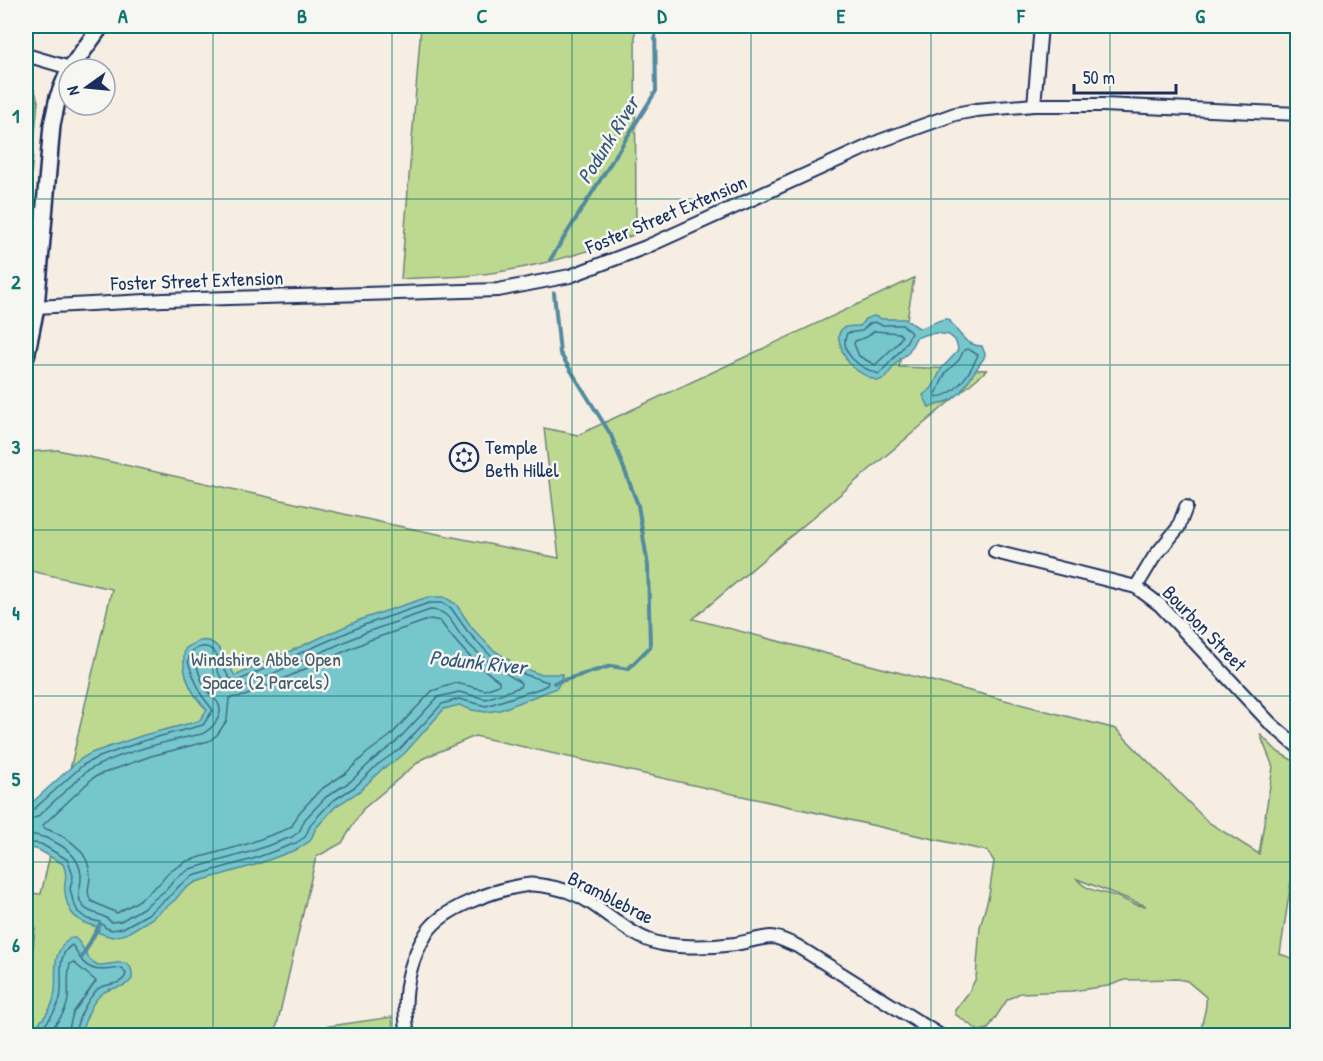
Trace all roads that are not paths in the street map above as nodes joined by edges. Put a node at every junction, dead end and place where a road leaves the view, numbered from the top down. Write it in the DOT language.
graph roads {
  1 [pos="101,26"];
  2 [pos="1041,26"];
  3 [pos="26,55"];
  4 [pos="79,57"];
  5 [pos="57,65"];
  6 [pos="57,102"];
  7 [pos="1034,105"];
  8 [pos="1298,114"];
  9 [pos="36,307"];
  10 [pos="26,357"];
  11 [pos="1186,507"];
  12 [pos="995,552"];
  13 [pos="1136,587"];
  14 [pos="1298,747"];
  15 [pos="408,1035"];
  16 [pos="941,1035"];
  1 -- 4 [label="street"];
  2 -- 7 [label="street"];
  3 -- 5 [label="street"];
  6 -- 9 [label="street"];
  7 -- 8 [label="street, Foster Street Extension"];
  7 -- 9 [label="street, Foster Street Extension"];
  9 -- 10 [label="street"];
  11 -- 13 [label="street"];
  12 -- 13 [label="street, Bourbon Street"];
  13 -- 14 [label="street, Bourbon Street"];
  15 -- 16 [label="street, Bramblebrae"];
}
